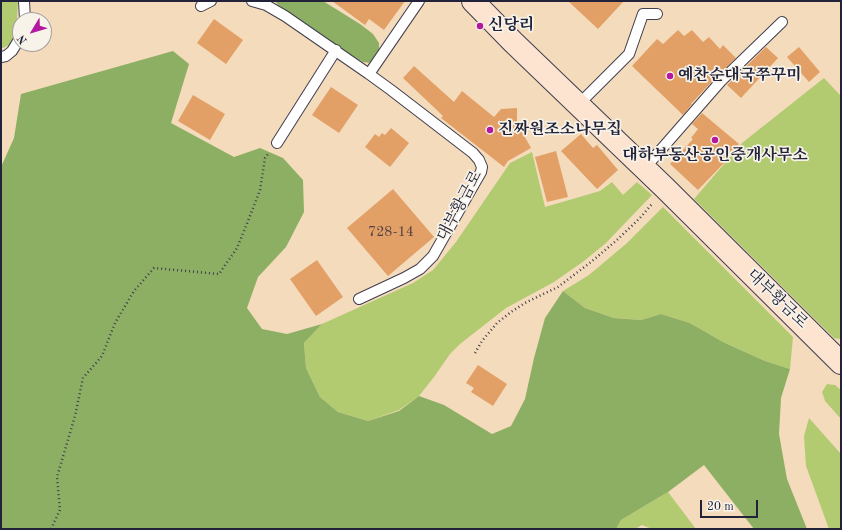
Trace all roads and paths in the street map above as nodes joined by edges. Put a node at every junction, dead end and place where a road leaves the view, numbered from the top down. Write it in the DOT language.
graph roads {
  1 [pos="24,1"];
  2 [pos="210,1"];
  3 [pos="252,1"];
  4 [pos="419,1"];
  5 [pos="473,1"];
  6 [pos="201,6"];
  7 [pos="25,12"];
  8 [pos="657,14"];
  9 [pos="782,22"];
  10 [pos="336,50"];
  11 [pos="12,51"];
  12 [pos="1,57"];
  13 [pos="369,74"];
  14 [pos="578,105"];
  15 [pos="277,143"];
  16 [pos="644,169"];
  17 [pos="665,188"];
  18 [pos="358,299"];
  19 [pos="475,353"];
  20 [pos="841,363"];
  21 [pos="51,529"];
  1 -- 7 [label="lane"];
  2 -- 6 [label="lane"];
  3 -- 10 [label="lane, 대부황금로"];
  4 -- 13 [label="lane"];
  5 -- 14 [label="main road, 대부황금로"];
  8 -- 14 [label="lane"];
  9 -- 16 [label="lane"];
  10 -- 13 [label="lane, 대부황금로"];
  10 -- 15 [label="lane"];
  11 -- 12 [label="lane"];
  13 -- 18 [label="lane, 대부황금로"];
  14 -- 16 [label="main road, 대부황금로"];
  15 -- 21 [label="path"];
  16 -- 17 [label="main road, 대부황금로"];
  17 -- 19 [label="path"];
  17 -- 20 [label="main road, 대부황금로"];
}
